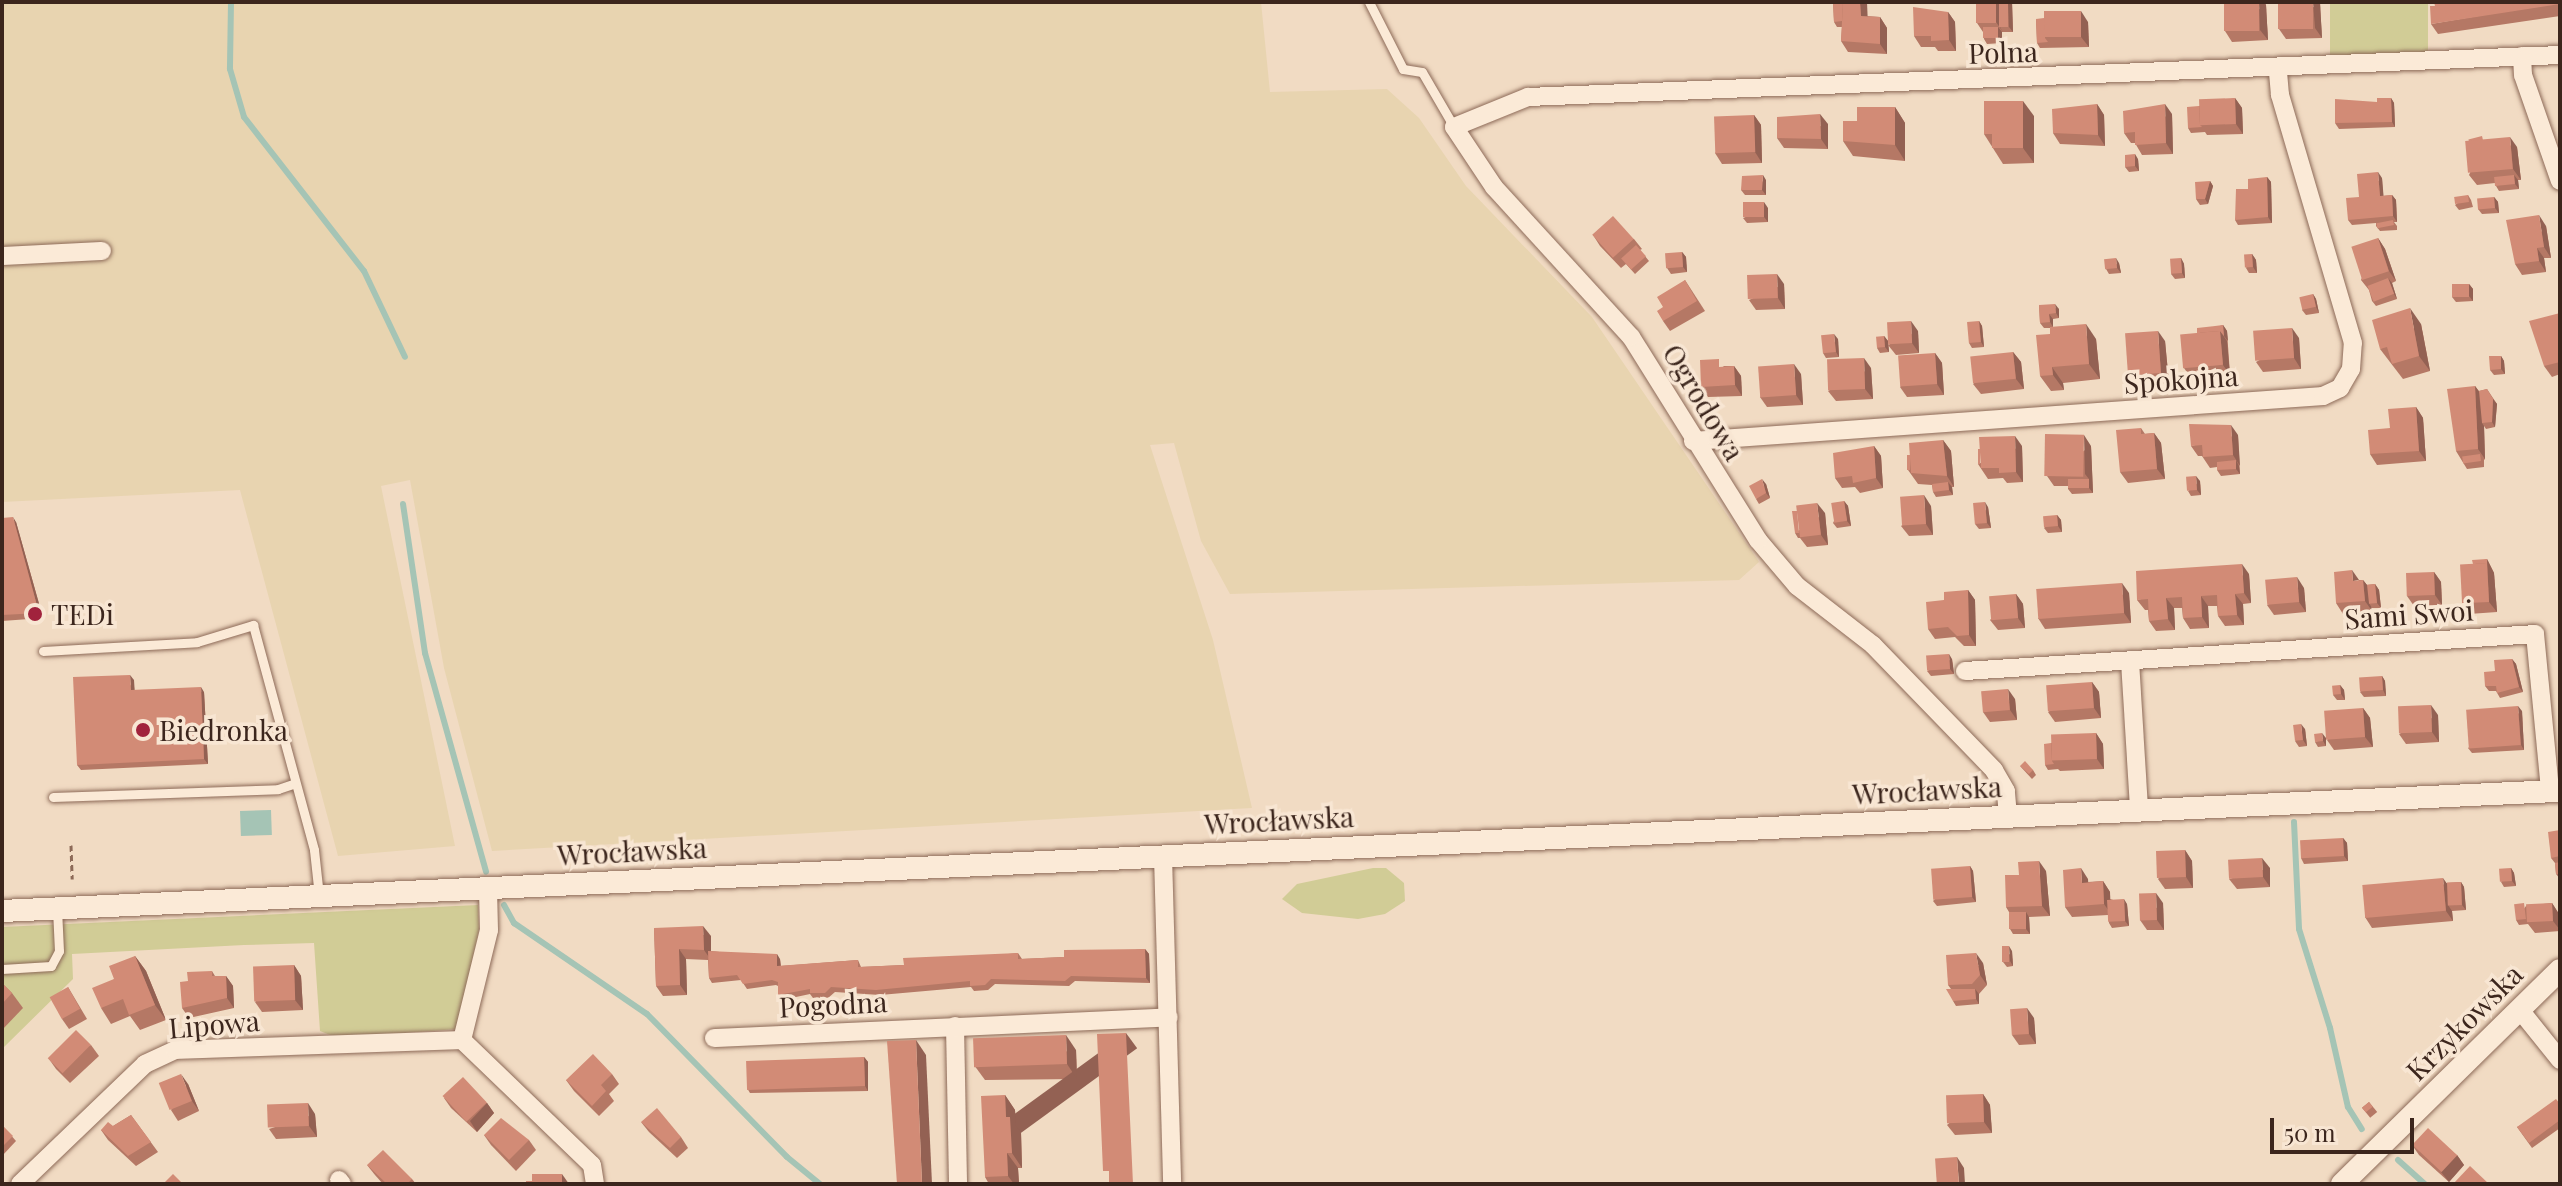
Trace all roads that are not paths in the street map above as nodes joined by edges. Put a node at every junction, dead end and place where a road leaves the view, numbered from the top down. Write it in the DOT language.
graph roads {
  1 [pos="1369,2"];
  2 [pos="2560,55"];
  3 [pos="2522,56"];
  4 [pos="2278,71"];
  5 [pos="1454,127"];
  6 [pos="2560,181"];
  7 [pos="102,251"];
  8 [pos="2,256"];
  9 [pos="1693,441"];
  10 [pos="43,651"];
  11 [pos="2130,661"];
  12 [pos="1965,671"];
  13 [pos="295,783"];
  14 [pos="2555,791"];
  15 [pos="53,797"];
  16 [pos="2139,810"];
  17 [pos="2008,816"];
  18 [pos="1163,856"];
  19 [pos="488,888"];
  20 [pos="319,896"];
  21 [pos="56,909"];
  22 [pos="2,911"];
  23 [pos="2,969"];
  24 [pos="2560,970"];
  25 [pos="2520,1010"];
  26 [pos="1169,1017"];
  27 [pos="955,1026"];
  28 [pos="714,1038"];
  29 [pos="462,1040"];
  30 [pos="2560,1060"];
  31 [pos="20,1184"];
  32 [pos="595,1184"];
  33 [pos="958,1184"];
  34 [pos="1172,1184"];
  35 [pos="2342,1184"];
  1 -- 5 [label="lane, Ogrodowa"];
  2 -- 3 [label="street, Polna"];
  3 -- 4 [label="street, Polna"];
  3 -- 6 [label="street"];
  4 -- 5 [label="street, Polna"];
  4 -- 9 [label="street, Spokojna"];
  5 -- 9 [label="street, Ogrodowa"];
  7 -- 8 [label="street"];
  9 -- 17 [label="street, Ogrodowa"];
  10 -- 13 [label="lane"];
  11 -- 12 [label="street, Sami Swoi"];
  11 -- 14 [label="street, Sami Swoi"];
  11 -- 16 [label="street"];
  13 -- 15 [label="lane"];
  13 -- 20 [label="lane"];
  14 -- 16 [label="street, Wrocławska"];
  16 -- 17 [label="street, Wrocławska"];
  17 -- 18 [label="street, Wrocławska"];
  18 -- 19 [label="street, Wrocławska"];
  18 -- 26 [label="street"];
  19 -- 20 [label="street, Wrocławska"];
  19 -- 29 [label="street"];
  20 -- 21 [label="street, Wrocławska"];
  21 -- 22 [label="street, Wrocławska"];
  21 -- 23 [label="lane"];
  24 -- 25 [label="street, Krzykowska"];
  25 -- 30 [label="street"];
  25 -- 35 [label="street, Krzykowska"];
  26 -- 27 [label="street, Pogodna"];
  26 -- 34 [label="street"];
  27 -- 28 [label="street, Pogodna"];
  27 -- 33 [label="street"];
  29 -- 31 [label="street, Lipowa"];
  29 -- 32 [label="street"];
}
